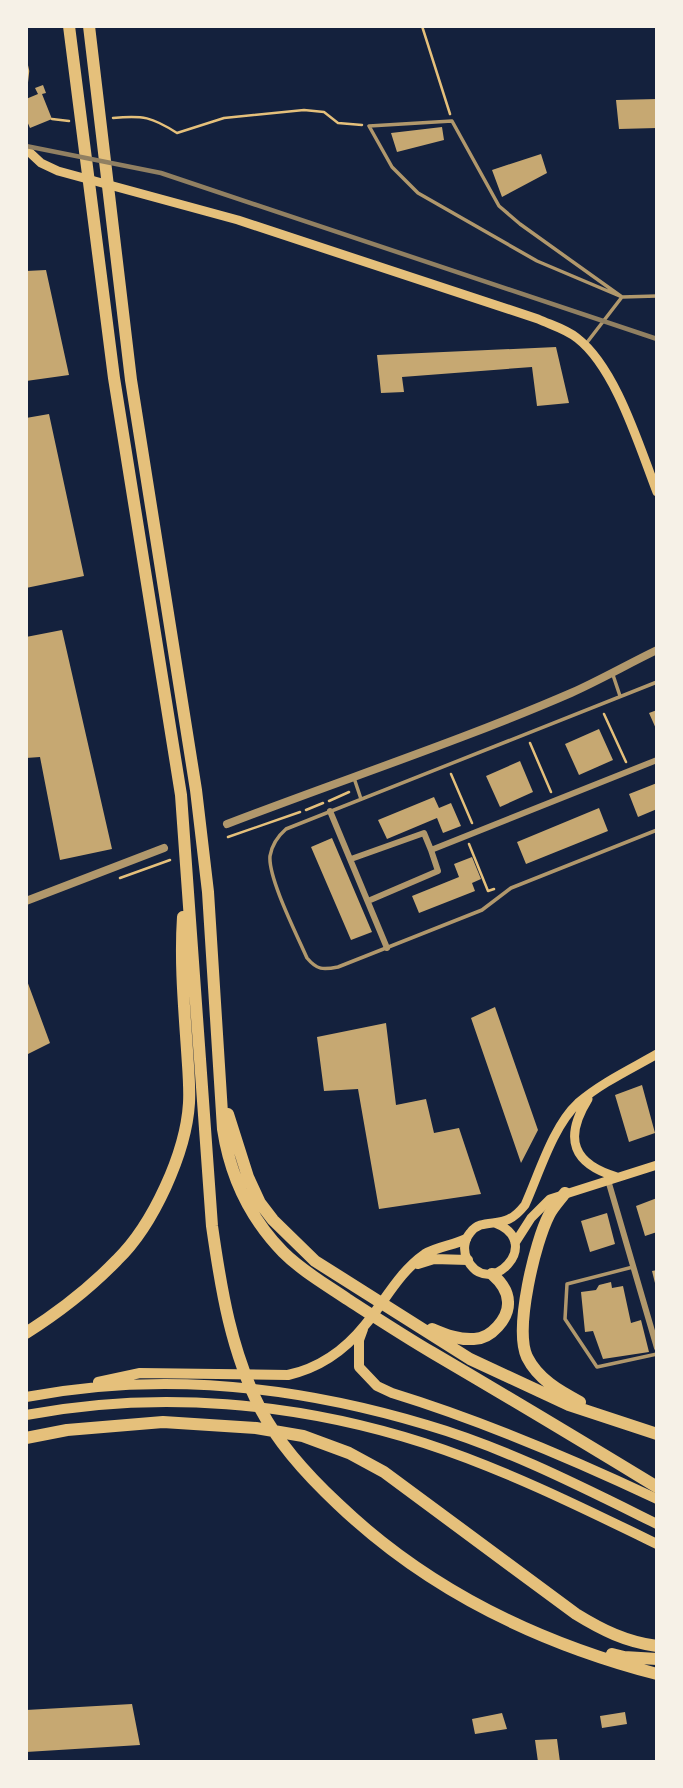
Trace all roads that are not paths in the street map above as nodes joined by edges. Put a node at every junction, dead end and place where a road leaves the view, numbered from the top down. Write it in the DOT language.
graph roads {
  1 [pos="69,26"];
  2 [pos="89,26"];
  3 [pos="26,149"];
  4 [pos="657,296"];
  5 [pos="622,297"];
  6 [pos="585,345"];
  7 [pos="657,492"];
  8 [pos="656,651"];
  9 [pos="612,674"];
  10 [pos="657,682"];
  11 [pos="620,696"];
  12 [pos="657,760"];
  13 [pos="354,778"];
  14 [pos="361,799"];
  15 [pos="330,811"];
  16 [pos="227,824"];
  17 [pos="657,830"];
  18 [pos="164,848"];
  19 [pos="430,850"];
  20 [pos="351,859"];
  21 [pos="186,871"];
  22 [pos="26,901"];
  23 [pos="368,901"];
  24 [pos="387,948"];
  25 [pos="657,1054"];
  26 [pos="222,1095"];
  27 [pos="590,1095"];
  28 [pos="657,1165"];
  29 [pos="619,1177"];
  30 [pos="608,1180"];
  31 [pos="565,1193"];
  32 [pos="495,1223"];
  33 [pos="466,1239"];
  34 [pos="515,1243"];
  35 [pos="468,1260"];
  36 [pos="412,1265"];
  37 [pos="633,1267"];
  38 [pos="492,1273"];
  39 [pos="410,1321"];
  40 [pos="364,1326"];
  41 [pos="26,1333"];
  42 [pos="657,1348"];
  43 [pos="657,1354"];
  44 [pos="61,1390"];
  45 [pos="26,1397"];
  46 [pos="26,1415"];
  47 [pos="611,1418"];
  48 [pos="657,1434"];
  49 [pos="26,1438"];
  50 [pos="657,1488"];
  51 [pos="657,1499"];
  52 [pos="657,1524"];
  53 [pos="657,1544"];
  54 [pos="537,1634"];
  55 [pos="657,1646"];
  56 [pos="657,1659"];
  57 [pos="657,1674"];
  1 -- 21 [label="highway"];
  2 -- 26 [label="highway"];
  3 -- 6 [label="main road"];
  4 -- 5 [label="lane"];
  5 -- 5 [label="lane"];
  5 -- 6 [label="lane"];
  6 -- 7 [label="main road"];
  8 -- 9 [label="street"];
  9 -- 11 [label="lane"];
  9 -- 13 [label="street"];
  10 -- 11 [label="lane"];
  11 -- 14 [label="lane"];
  12 -- 19 [label="street"];
  13 -- 14 [label="lane"];
  13 -- 16 [label="street"];
  14 -- 15 [label="lane"];
  15 -- 20 [label="street"];
  15 -- 24 [label="lane"];
  17 -- 24 [label="lane"];
  18 -- 22 [label="street"];
  19 -- 20 [label="street"];
  19 -- 23 [label="street"];
  20 -- 23 [label="street"];
  21 -- 41 [label="highway"];
  21 -- 54 [label="highway"];
  23 -- 24 [label="street"];
  25 -- 27 [label="main road"];
  26 -- 39 [label="highway"];
  26 -- 50 [label="highway"];
  27 -- 29 [label="main road"];
  27 -- 32 [label="main road"];
  28 -- 29 [label="main road"];
  29 -- 30 [label="main road"];
  30 -- 31 [label="main road"];
  30 -- 37 [label="street"];
  31 -- 34 [label="main road"];
  31 -- 47 [label="highway"];
  32 -- 33 [label="main road"];
  32 -- 34 [label="main road"];
  33 -- 35 [label="main road"];
  33 -- 36 [label="highway"];
  34 -- 38 [label="main road"];
  35 -- 36 [label="highway"];
  35 -- 38 [label="main road"];
  36 -- 40 [label="highway"];
  37 -- 42 [label="street"];
  37 -- 43 [label="lane"];
  38 -- 39 [label="highway"];
  39 -- 47 [label="highway"];
  40 -- 44 [label="highway"];
  40 -- 51 [label="highway"];
  44 -- 45 [label="highway"];
  44 -- 52 [label="highway"];
  46 -- 53 [label="highway"];
  47 -- 48 [label="highway"];
  49 -- 55 [label="highway"];
  54 -- 56 [label="highway"];
  54 -- 57 [label="highway"];
}
